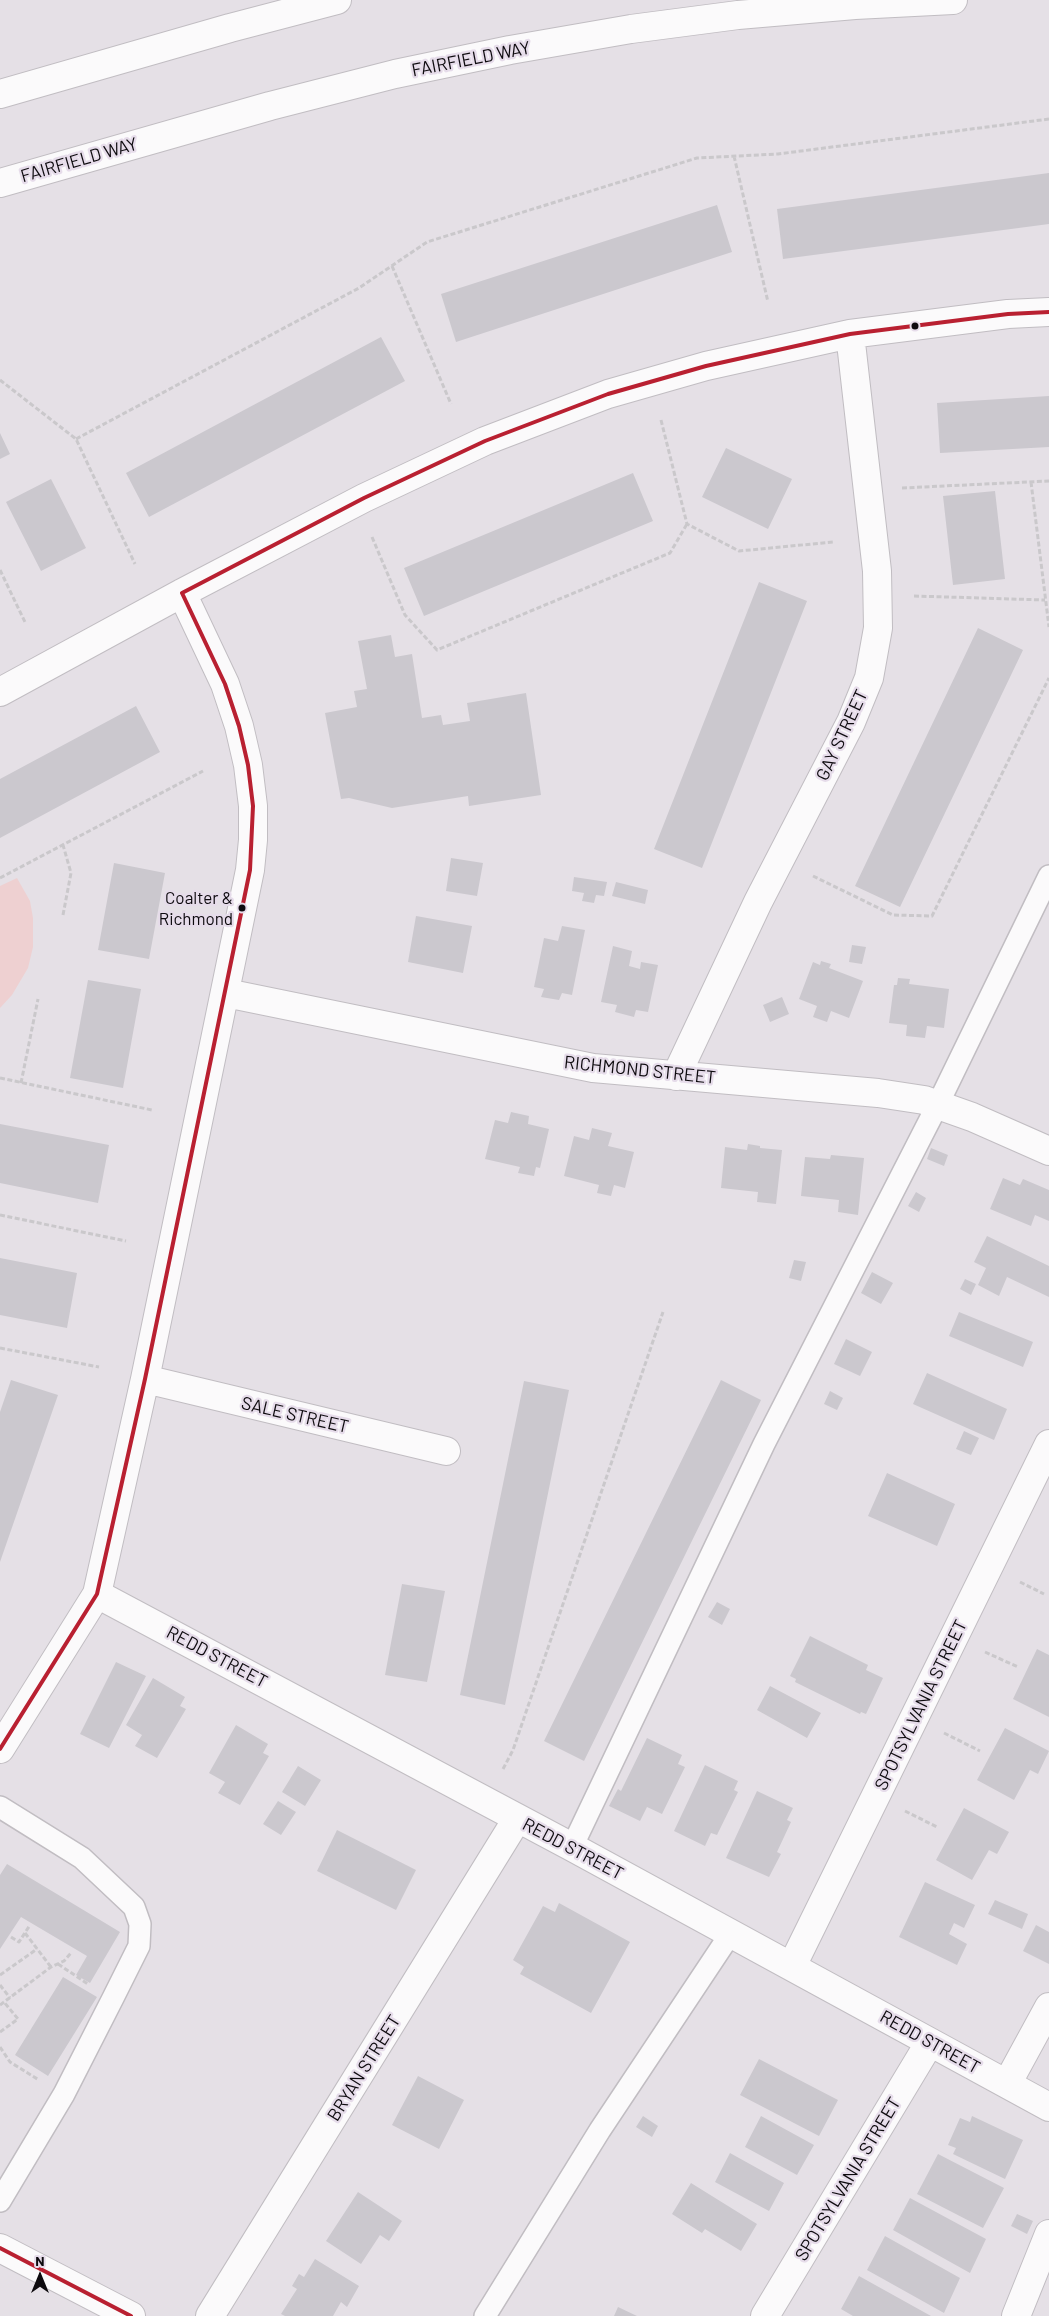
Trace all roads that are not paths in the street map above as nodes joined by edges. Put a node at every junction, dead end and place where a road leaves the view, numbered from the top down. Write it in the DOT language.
graph roads {
  1 [pos="337,0"];
  2 [pos="953,0"];
  3 [pos="0,94"];
  4 [pos="0,183"];
  5 [pos="1049,312"];
  6 [pos="850,334"];
  7 [pos="182,593"];
  8 [pos="0,692"];
  9 [pos="1049,876"];
  10 [pos="226,993"];
  11 [pos="676,1076"];
  12 [pos="938,1104"];
  13 [pos="1049,1151"];
  14 [pos="145,1379"];
  15 [pos="1049,1444"];
  16 [pos="446,1451"];
  17 [pos="97,1594"];
  18 [pos="0,1749"];
  19 [pos="0,1807"];
  20 [pos="517,1819"];
  21 [pos="572,1847"];
  22 [pos="731,1933"];
  23 [pos="792,1966"];
  24 [pos="1049,2007"];
  25 [pos="930,2042"];
  26 [pos="1007,2084"];
  27 [pos="1049,2107"];
  28 [pos="0,2201"];
  29 [pos="1049,2234"];
  30 [pos="0,2248"];
  31 [pos="131,2316"];
  32 [pos="210,2316"];
  33 [pos="485,2316"];
  34 [pos="765,2316"];
  35 [pos="1016,2316"];
  1 -- 3 [label="street"];
  2 -- 4 [label="street, FAIRFIELD WAY"];
  5 -- 6 [label="street"];
  6 -- 7 [label="street"];
  6 -- 11 [label="street, GAY STREET"];
  7 -- 8 [label="street"];
  7 -- 10 [label="street"];
  9 -- 12 [label="lane"];
  10 -- 11 [label="street, RICHMOND STREET"];
  10 -- 14 [label="street"];
  11 -- 12 [label="street, RICHMOND STREET"];
  12 -- 13 [label="street, RICHMOND STREET"];
  12 -- 21 [label="lane"];
  14 -- 16 [label="street, SALE STREET"];
  14 -- 17 [label="street"];
  15 -- 23 [label="street, SPOTSYLVANIA STREET"];
  17 -- 18 [label="street"];
  17 -- 20 [label="street, REDD STREET"];
  19 -- 28 [label="lane"];
  20 -- 21 [label="street, REDD STREET"];
  20 -- 32 [label="street, BRYAN STREET"];
  21 -- 22 [label="street, REDD STREET"];
  22 -- 23 [label="street, REDD STREET"];
  22 -- 33 [label="lane"];
  23 -- 25 [label="street, REDD STREET"];
  24 -- 26 [label="street"];
  25 -- 26 [label="street, REDD STREET"];
  25 -- 34 [label="street, SPOTSYLVANIA STREET"];
  26 -- 27 [label="street, REDD STREET"];
  29 -- 35 [label="street"];
  30 -- 31 [label="street"];
}
